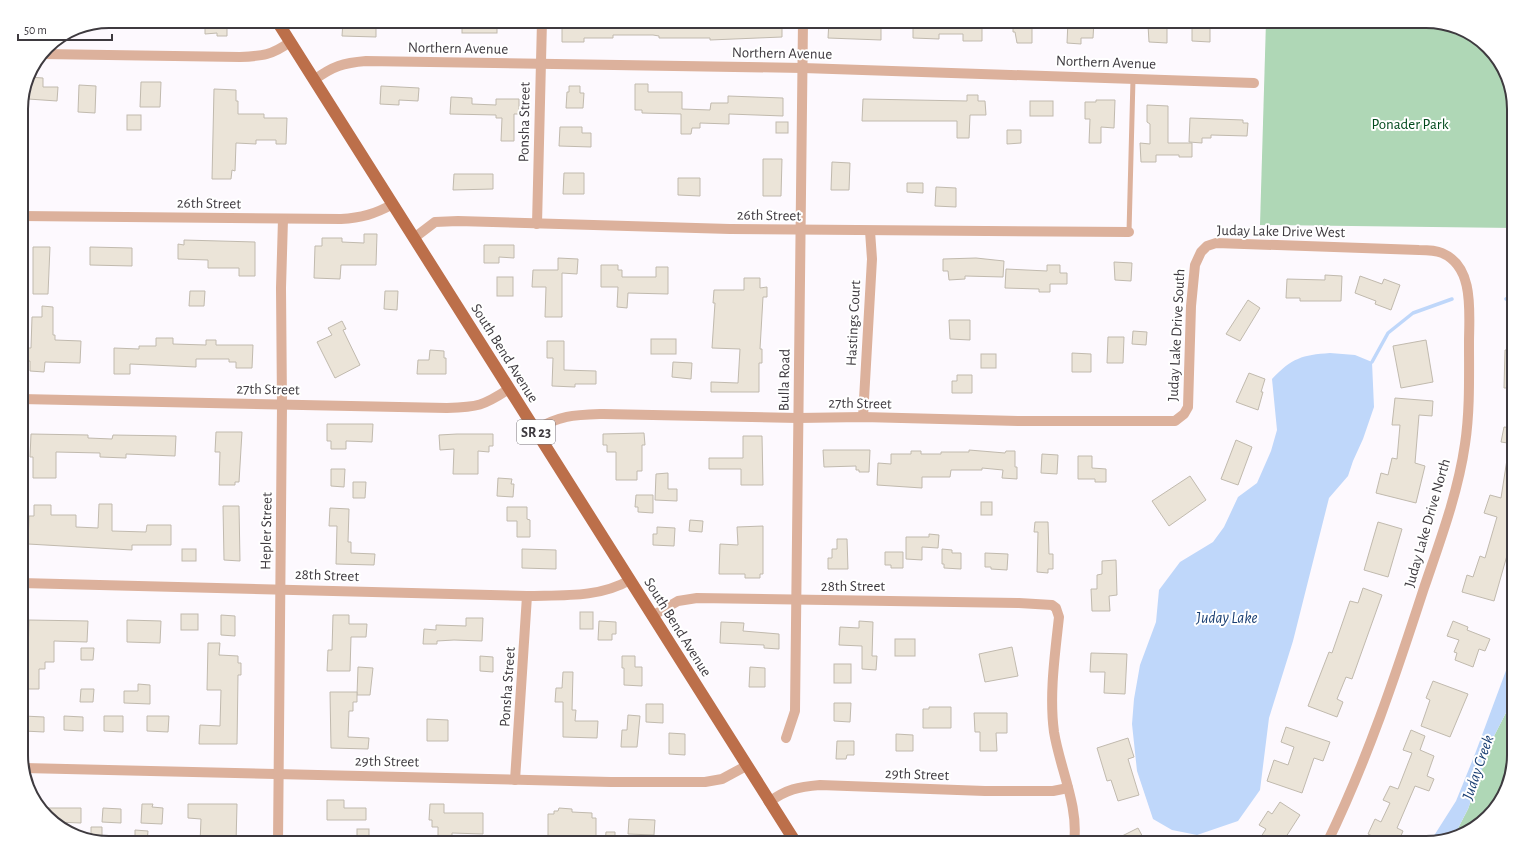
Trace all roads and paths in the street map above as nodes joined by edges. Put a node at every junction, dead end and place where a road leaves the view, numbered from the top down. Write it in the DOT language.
graph roads {
  1 [pos="281,28"];
  2 [pos="542,28"];
  3 [pos="803,28"];
  4 [pos="290,42"];
  5 [pos="50,54"];
  6 [pos="540,64"];
  7 [pos="803,68"];
  8 [pos="1133,78"];
  9 [pos="314,80"];
  10 [pos="1254,83"];
  11 [pos="393,204"];
  12 [pos="28,216"];
  13 [pos="283,219"];
  14 [pos="536,224"];
  15 [pos="802,230"];
  16 [pos="870,231"];
  17 [pos="1129,232"];
  18 [pos="414,238"];
  19 [pos="1370,248"];
  20 [pos="1197,258"];
  21 [pos="509,389"];
  22 [pos="28,399"];
  23 [pos="282,405"];
  24 [pos="1184,414"];
  25 [pos="863,417"];
  26 [pos="798,418"];
  27 [pos="535,430"];
  28 [pos="630,580"];
  29 [pos="28,584"];
  30 [pos="280,589"];
  31 [pos="527,596"];
  32 [pos="797,600"];
  33 [pos="652,616"];
  34 [pos="786,738"];
  35 [pos="746,766"];
  36 [pos="29,768"];
  37 [pos="277,774"];
  38 [pos="516,780"];
  39 [pos="1068,788"];
  40 [pos="769,802"];
  41 [pos="278,836"];
  42 [pos="791,836"];
  43 [pos="1074,836"];
  44 [pos="1330,836"];
  1 -- 4 [label="main road, South Bend Avenue / SR 23"];
  2 -- 6 [label="street, Ponsha Street"];
  3 -- 7 [label="street, Bulla Road"];
  4 -- 5 [label="street"];
  4 -- 9 [label="main road, South Bend Avenue / SR 23"];
  6 -- 7 [label="street, Northern Avenue"];
  6 -- 9 [label="street, Northern Avenue"];
  6 -- 14 [label="street, Ponsha Street"];
  7 -- 8 [label="street, Northern Avenue"];
  7 -- 15 [label="street, Bulla Road"];
  8 -- 10 [label="street, Northern Avenue"];
  8 -- 17 [label="lane"];
  9 -- 11 [label="main road, South Bend Avenue / SR 23"];
  11 -- 13 [label="street, 26th Street"];
  11 -- 18 [label="main road, South Bend Avenue / SR 23"];
  12 -- 13 [label="street, 26th Street"];
  13 -- 23 [label="street, Hepler Street"];
  14 -- 15 [label="street, 26th Street"];
  14 -- 18 [label="street, 26th Street"];
  15 -- 16 [label="street, 26th Street"];
  15 -- 26 [label="street, Bulla Road"];
  16 -- 17 [label="street, 26th Street"];
  16 -- 25 [label="street, Hastings Court"];
  18 -- 21 [label="main road, South Bend Avenue / SR 23"];
  19 -- 20 [label="street, Juday Lake Drive West"];
  19 -- 44 [label="street, Juday Lake Drive North"];
  20 -- 24 [label="street, Juday Lake Drive South"];
  21 -- 23 [label="street, 27th Street"];
  21 -- 27 [label="main road, South Bend Avenue / SR 23"];
  22 -- 23 [label="street, 27th Street"];
  23 -- 30 [label="street, Hepler Street"];
  24 -- 25 [label="street, 27th Street"];
  25 -- 26 [label="street, 27th Street"];
  26 -- 27 [label="street, 27th Street"];
  26 -- 32 [label="street, Bulla Road"];
  27 -- 28 [label="main road, South Bend Avenue / SR 23"];
  28 -- 31 [label="street, 28th Street"];
  28 -- 33 [label="main road, South Bend Avenue / SR 23"];
  29 -- 30 [label="street, 28th Street"];
  30 -- 31 [label="street, 28th Street"];
  30 -- 37 [label="street, Hepler Street"];
  31 -- 38 [label="street, Ponsha Street"];
  32 -- 33 [label="street, 28th Street"];
  32 -- 34 [label="street, Bulla Road"];
  32 -- 39 [label="street, 28th Street"];
  33 -- 35 [label="main road, South Bend Avenue / SR 23"];
  35 -- 38 [label="street, 29th Street"];
  35 -- 40 [label="main road, South Bend Avenue / SR 23"];
  36 -- 37 [label="street, 29th Street"];
  37 -- 38 [label="street, 29th Street"];
  37 -- 41 [label="street, Hepler Street"];
  39 -- 40 [label="street, 29th Street"];
  39 -- 43 [label="street"];
  40 -- 42 [label="main road, South Bend Avenue / SR 23"];
}
